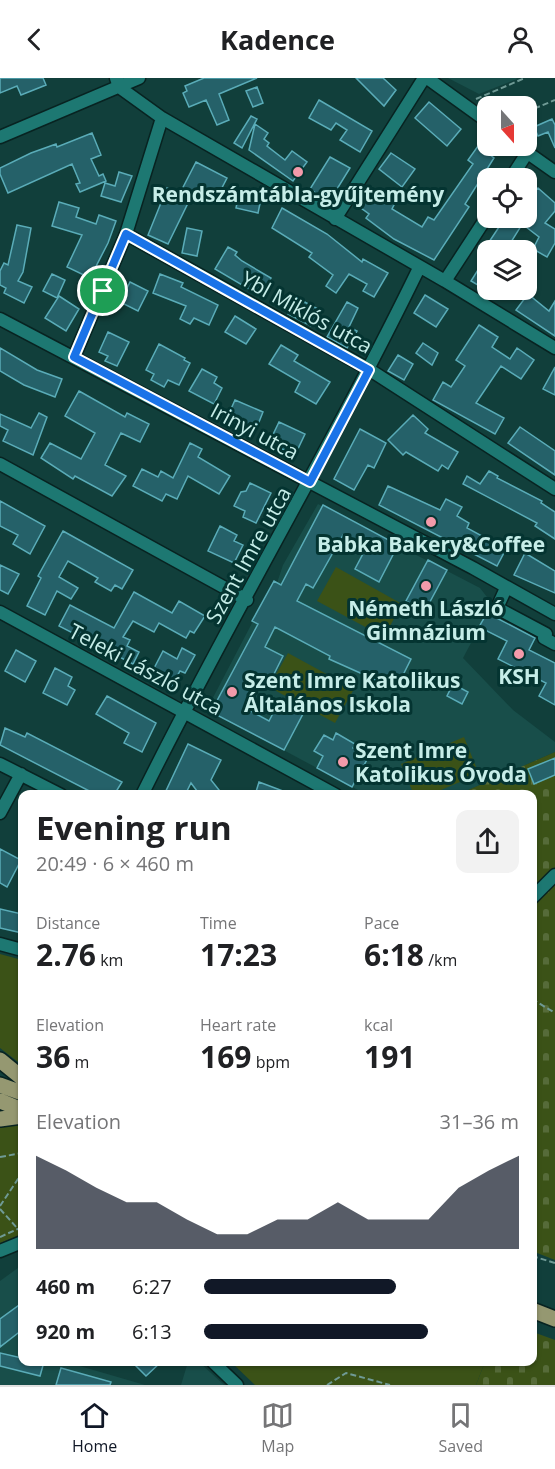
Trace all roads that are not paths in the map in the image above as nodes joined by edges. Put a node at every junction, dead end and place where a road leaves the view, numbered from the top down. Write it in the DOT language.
graph roads {
  1 [pos="138,78"];
  2 [pos="425,78"];
  3 [pos="118,82"];
  4 [pos="477,114"];
  5 [pos="162,118"];
  6 [pos="0,137"];
  7 [pos="533,156"];
  8 [pos="555,172"];
  9 [pos="335,219"];
  10 [pos="480,228"];
  11 [pos="126,234"];
  12 [pos="419,268"];
  13 [pos="445,281"];
  14 [pos="0,319"];
  15 [pos="555,348"];
  16 [pos="74,357"];
  17 [pos="369,370"];
  18 [pos="0,464"];
  19 [pos="310,482"];
  20 [pos="555,489"];
  21 [pos="506,588"];
  22 [pos="247,600"];
  23 [pos="0,612"];
  24 [pos="555,616"];
  25 [pos="551,639"];
  26 [pos="183,712"];
  27 [pos="0,764"];
  28 [pos="21,774"];
  29 [pos="51,790"];
  30 [pos="144,790"];
  31 [pos="327,790"];
  32 [pos="0,813"];
  33 [pos="555,875"];
  34 [pos="537,893"];
  35 [pos="0,944"];
  36 [pos="18,949"];
  37 [pos="0,1060"];
  38 [pos="18,1075"];
  39 [pos="0,1084"];
  40 [pos="18,1091"];
  41 [pos="0,1101"];
  42 [pos="18,1108"];
  43 [pos="18,1117"];
  44 [pos="0,1119"];
  45 [pos="18,1244"];
  46 [pos="0,1251"];
  47 [pos="537,1312"];
  48 [pos="555,1319"];
  49 [pos="217,1366"];
  50 [pos="237,1385"];
  1 -- 3 [label="street"];
  2 -- 4 [label="street"];
  2 -- 9 [label="street"];
  3 -- 5 [label="street"];
  3 -- 6 [label="street"];
  5 -- 9 [label="street"];
  5 -- 11 [label="street"];
  7 -- 8 [label="street"];
  9 -- 12 [label="street"];
  10 -- 13 [label="street"];
  11 -- 16 [label="street"];
  11 -- 17 [label="street, Ybl Miklós utca"];
  12 -- 13 [label="street"];
  12 -- 17 [label="street, Szent Imre utca"];
  13 -- 15 [label="street"];
  14 -- 16 [label="street, Irinyi utca"];
  16 -- 19 [label="street, Irinyi utca"];
  17 -- 19 [label="street, Szent Imre utca"];
  17 -- 20 [label="street, Ybl Miklós utca"];
  18 -- 22 [label="street"];
  19 -- 21 [label="street, Irinyi utca"];
  19 -- 22 [label="street, Szent Imre utca"];
  21 -- 24 [label="street, Irinyi utca"];
  21 -- 25 [label="street"];
  22 -- 26 [label="street, Szent Imre utca"];
  23 -- 26 [label="street, Teleki László utca"];
  24 -- 25 [label="street"];
  26 -- 30 [label="street, Szent Imre utca"];
  26 -- 31 [label="street, Teleki László utca"];
  27 -- 28 [label="street"];
  28 -- 29 [label="street"];
  28 -- 32 [label="street"];
  33 -- 34 [label="street"];
  35 -- 36 [label="street"];
  37 -- 38 [label="main road"];
  39 -- 40 [label="main road"];
  41 -- 42 [label="main road"];
  43 -- 44 [label="main road"];
  45 -- 46 [label="street"];
  47 -- 48 [label="main road"];
  49 -- 50 [label="street"];
}
